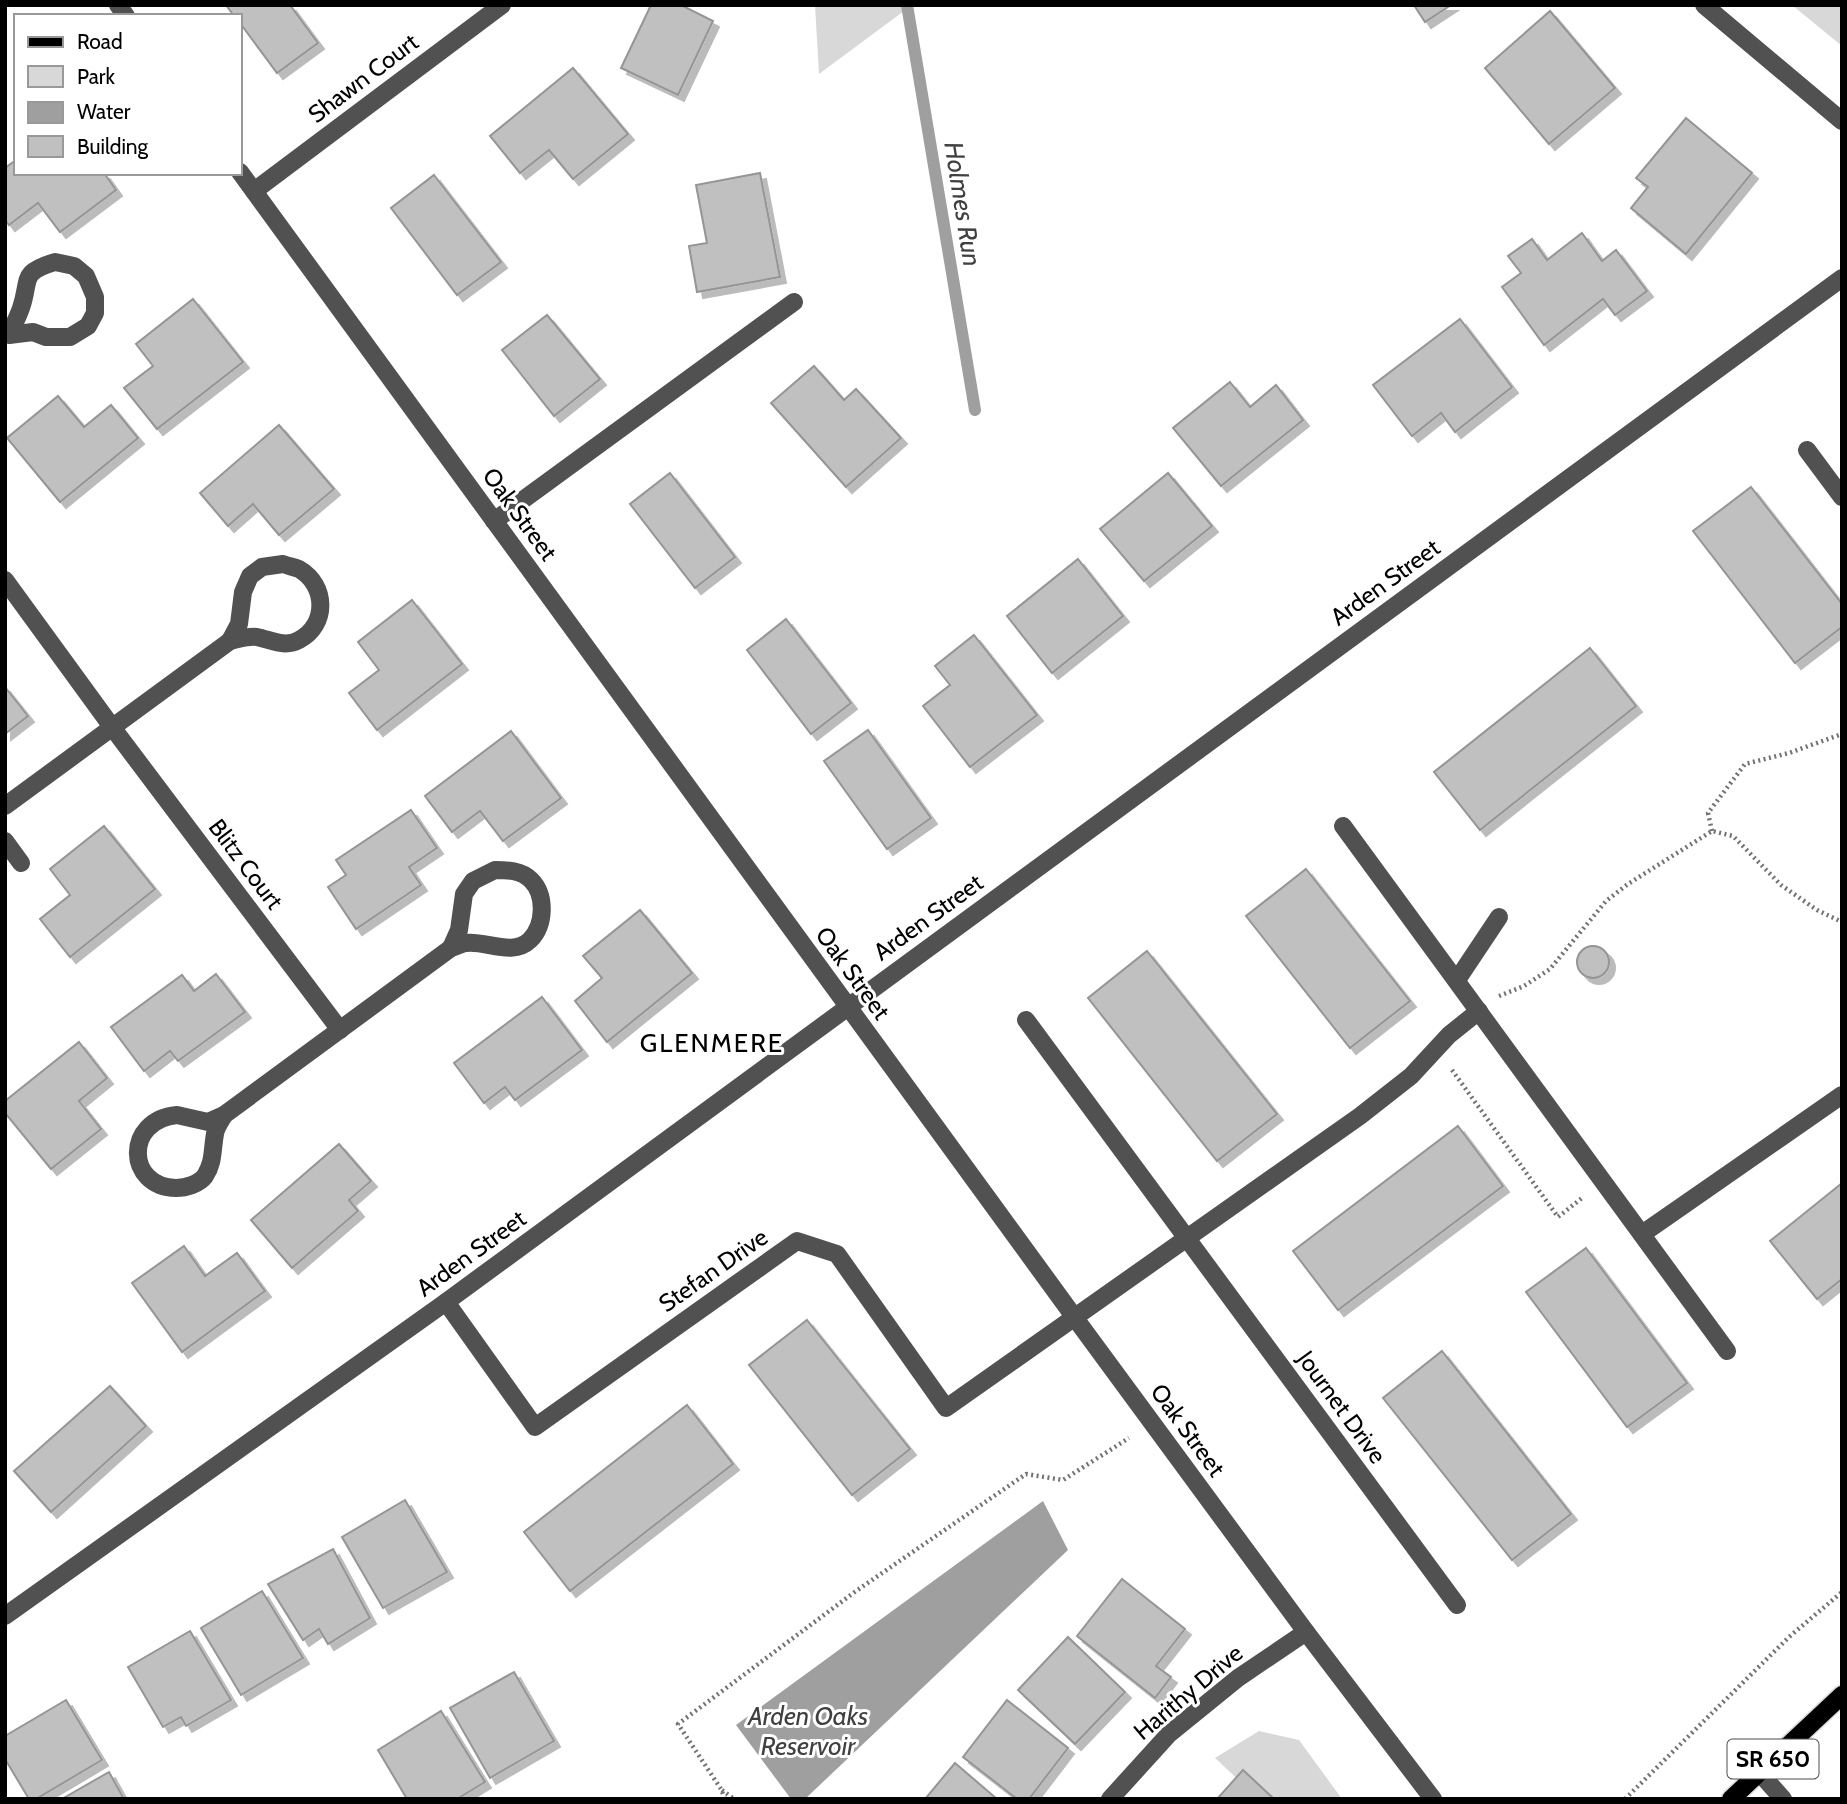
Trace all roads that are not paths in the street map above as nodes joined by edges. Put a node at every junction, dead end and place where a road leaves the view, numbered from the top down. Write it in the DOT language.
graph roads {
  1 [pos="502,5"];
  2 [pos="1704,5"];
  3 [pos="1842,121"];
  4 [pos="242,175"];
  5 [pos="254,191"];
  6 [pos="1842,278"];
  7 [pos="794,302"];
  8 [pos="7,336"];
  9 [pos="1807,450"];
  10 [pos="1842,497"];
  11 [pos="494,521"];
  12 [pos="5,580"];
  13 [pos="230,641"];
  14 [pos="112,727"];
  15 [pos="5,806"];
  16 [pos="1343,826"];
  17 [pos="5,841"];
  18 [pos="21,863"];
  19 [pos="1499,917"];
  20 [pos="450,948"];
  21 [pos="1457,981"];
  22 [pos="848,1006"];
  23 [pos="1479,1011"];
  24 [pos="1026,1020"];
  25 [pos="340,1030"];
  26 [pos="1842,1095"];
  27 [pos="224,1115"];
  28 [pos="1642,1234"];
  29 [pos="1187,1238"];
  30 [pos="446,1302"];
  31 [pos="1075,1318"];
  32 [pos="1727,1351"];
  33 [pos="1457,1605"];
  34 [pos="5,1616"];
  35 [pos="1306,1632"];
  36 [pos="1842,1695"];
  37 [pos="1759,1772"];
  38 [pos="1111,1799"];
  39 [pos="1433,1799"];
  40 [pos="1731,1799"];
  41 [pos="1783,1799"];
  1 -- 5 [label="street, Shawn Court"];
  2 -- 3 [label="street"];
  4 -- 5 [label="street, Oak Street"];
  5 -- 11 [label="street, Oak Street"];
  6 -- 22 [label="street, Arden Street"];
  7 -- 11 [label="street"];
  8 -- 8 [label="street"];
  9 -- 10 [label="street"];
  11 -- 22 [label="street, Oak Street"];
  12 -- 14 [label="street, Blitz Court"];
  13 -- 13 [label="street"];
  13 -- 14 [label="street"];
  14 -- 15 [label="street"];
  14 -- 25 [label="street, Blitz Court"];
  16 -- 21 [label="street"];
  17 -- 18 [label="street"];
  19 -- 21 [label="street"];
  20 -- 20 [label="street"];
  20 -- 25 [label="street"];
  21 -- 23 [label="street"];
  22 -- 30 [label="street, Arden Street"];
  22 -- 31 [label="street, Oak Street"];
  23 -- 28 [label="street"];
  23 -- 29 [label="street"];
  24 -- 29 [label="street, Journet Drive"];
  25 -- 27 [label="street"];
  26 -- 28 [label="street"];
  27 -- 27 [label="street"];
  28 -- 32 [label="street"];
  29 -- 31 [label="street"];
  29 -- 33 [label="street, Journet Drive"];
  30 -- 31 [label="street, Stefan Drive"];
  30 -- 34 [label="street, Arden Street"];
  31 -- 35 [label="street, Oak Street"];
  35 -- 38 [label="street, Harithy Drive"];
  35 -- 39 [label="street, Oak Street"];
  36 -- 37 [label="main road, SR 650"];
  37 -- 40 [label="main road, SR 650"];
  37 -- 41 [label="street"];
}
